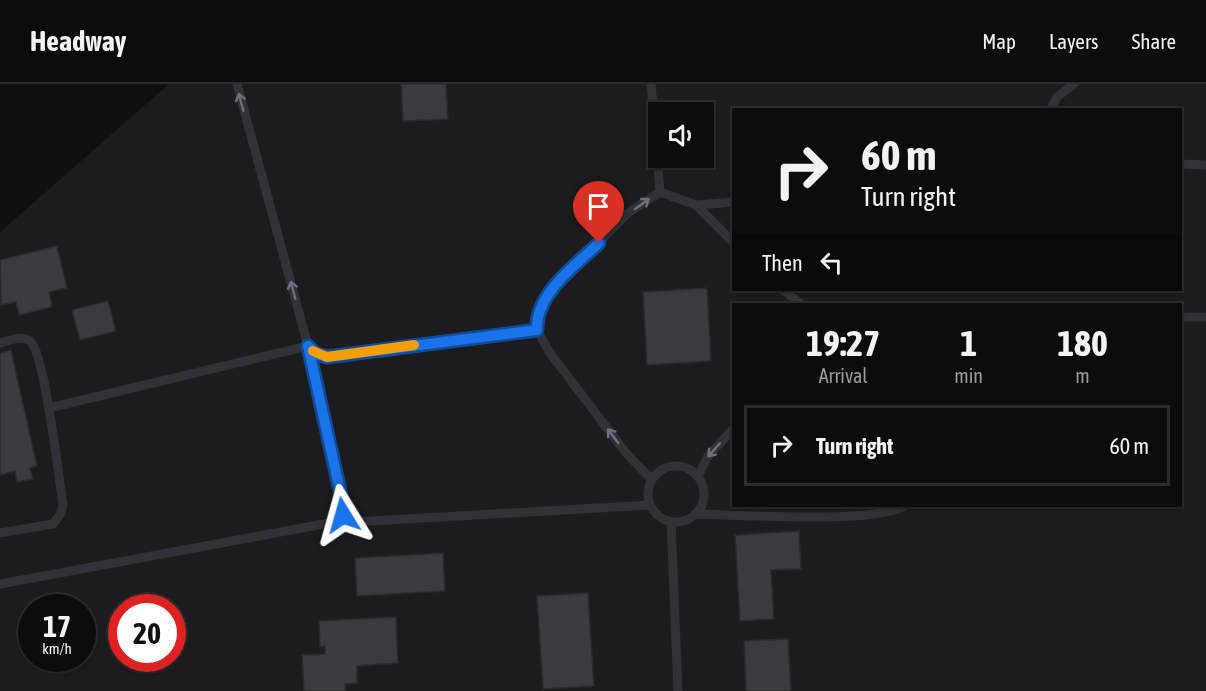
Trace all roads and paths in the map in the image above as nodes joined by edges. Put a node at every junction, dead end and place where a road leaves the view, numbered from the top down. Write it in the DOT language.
graph roads {
  1 [pos="237,84"];
  2 [pos="651,84"];
  3 [pos="1074,84"];
  4 [pos="1051,108"];
  5 [pos="1182,164"];
  6 [pos="1206,165"];
  7 [pos="660,192"];
  8 [pos="732,202"];
  9 [pos="696,206"];
  10 [pos="732,241"];
  11 [pos="784,291"];
  12 [pos="800,303"];
  13 [pos="1206,316"];
  14 [pos="1182,317"];
  15 [pos="537,330"];
  16 [pos="0,342"];
  17 [pos="308,346"];
  18 [pos="49,408"];
  19 [pos="732,430"];
  20 [pos="698,476"];
  21 [pos="652,480"];
  22 [pos="650,505"];
  23 [pos="902,507"];
  24 [pos="696,514"];
  25 [pos="671,522"];
  26 [pos="337,523"];
  27 [pos="0,533"];
  28 [pos="0,584"];
  29 [pos="678,691"];
  17 -- 1 [label="lane, one-way"];
  2 -- 7 [label="lane"];
  3 -- 4 [label="lane"];
  5 -- 6 [label="lane"];
  7 -- 9 [label="lane"];
  15 -- 7 [label="lane, one-way"];
  8 -- 9 [label="lane"];
  9 -- 10 [label="lane"];
  11 -- 12 [label="lane"];
  13 -- 14 [label="lane"];
  15 -- 17 [label="lane"];
  21 -- 15 [label="lane, one-way"];
  16 -- 18 [label="lane"];
  17 -- 18 [label="lane"];
  17 -- 26 [label="lane"];
  18 -- 27 [label="lane"];
  19 -- 20 [label="lane, one-way"];
  20 -- 21 [label="lane"];
  20 -- 24 [label="lane"];
  21 -- 22 [label="lane"];
  22 -- 25 [label="lane"];
  22 -- 26 [label="lane"];
  23 -- 24 [label="lane"];
  24 -- 25 [label="lane"];
  25 -- 29 [label="lane"];
  26 -- 28 [label="lane"];
}
